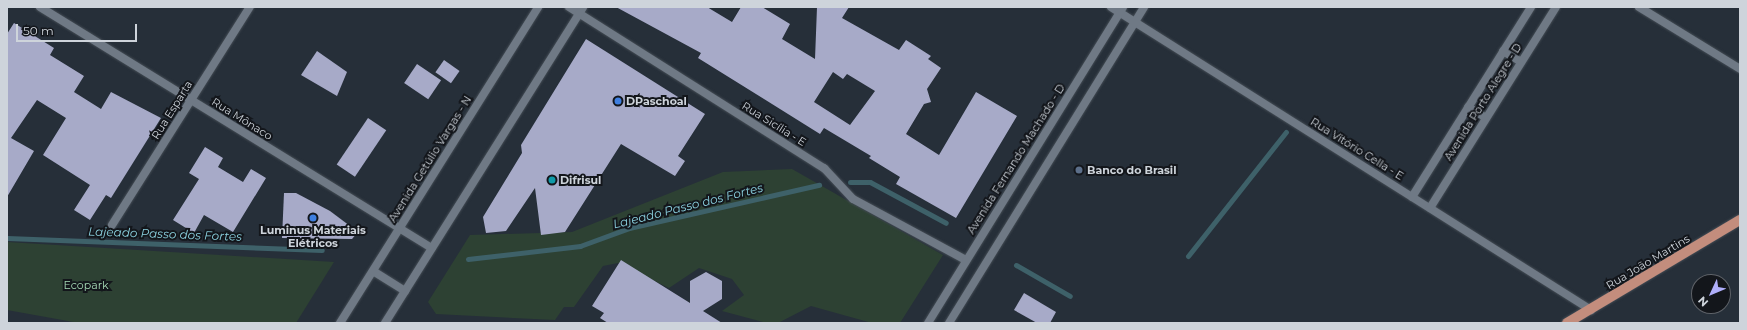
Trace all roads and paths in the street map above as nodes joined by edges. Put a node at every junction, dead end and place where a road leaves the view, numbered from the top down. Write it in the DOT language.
graph roads {
  1 [pos="40,7"];
  2 [pos="250,7"];
  3 [pos="538,7"];
  4 [pos="569,7"];
  5 [pos="1111,7"];
  6 [pos="1144,7"];
  7 [pos="1531,7"];
  8 [pos="1556,7"];
  9 [pos="1639,7"];
  10 [pos="581,10"];
  11 [pos="1121,10"];
  12 [pos="1135,22"];
  13 [pos="1503,51"];
  14 [pos="1521,62"];
  15 [pos="1740,69"];
  16 [pos="191,100"];
  17 [pos="1468,107"];
  18 [pos="1486,118"];
  19 [pos="1412,197"];
  20 [pos="1430,208"];
  21 [pos="1740,220"];
  22 [pos="112,224"];
  23 [pos="399,229"];
  24 [pos="432,248"];
  25 [pos="966,260"];
  26 [pos="373,271"];
  27 [pos="405,291"];
  28 [pos="1591,310"];
  29 [pos="340,323"];
  30 [pos="385,323"];
  31 [pos="928,323"];
  32 [pos="949,323"];
  33 [pos="1567,323"];
  1 -- 16 [label="street, Rua Mônaco"];
  2 -- 16 [label="street, Rua Esparta"];
  3 -- 23 [label="street, Avenida Getúlio Vargas - N"];
  4 -- 10 [label="street, Rua Sicília - E"];
  5 -- 11 [label="street, Rua Vitório Cella - E"];
  6 -- 12 [label="street"];
  7 -- 13 [label="street, Avenida Porto Alegre - D"];
  8 -- 14 [label="street, Avenida Porto Alegre - D"];
  9 -- 15 [label="street"];
  10 -- 24 [label="street"];
  10 -- 25 [label="street, Rua Sicília - E"];
  11 -- 12 [label="street, Rua Vitório Cella - E"];
  11 -- 25 [label="street, Avenida Fernando Machado - D"];
  12 -- 19 [label="street, Rua Vitório Cella - E"];
  12 -- 32 [label="street"];
  13 -- 14 [label="street"];
  13 -- 17 [label="street, Avenida Porto Alegre - D"];
  14 -- 18 [label="street, Avenida Porto Alegre - D"];
  16 -- 22 [label="street, Rua Esparta"];
  16 -- 23 [label="street, Rua Mônaco"];
  17 -- 18 [label="street"];
  17 -- 19 [label="street, Avenida Porto Alegre - D"];
  18 -- 20 [label="street, Avenida Porto Alegre - D"];
  19 -- 20 [label="street, Rua Vitório Cella - E"];
  20 -- 28 [label="street, Rua Vitório Cella - E"];
  21 -- 28 [label="main road, Rua João Martins"];
  23 -- 24 [label="street, Rua Mônaco"];
  23 -- 26 [label="street, Avenida Getúlio Vargas - N"];
  24 -- 27 [label="street"];
  25 -- 31 [label="street, Avenida Fernando Machado - D"];
  26 -- 27 [label="street"];
  26 -- 29 [label="street, Avenida Getúlio Vargas - N"];
  27 -- 30 [label="street"];
  28 -- 33 [label="main road, Rua João Martins"];
}
